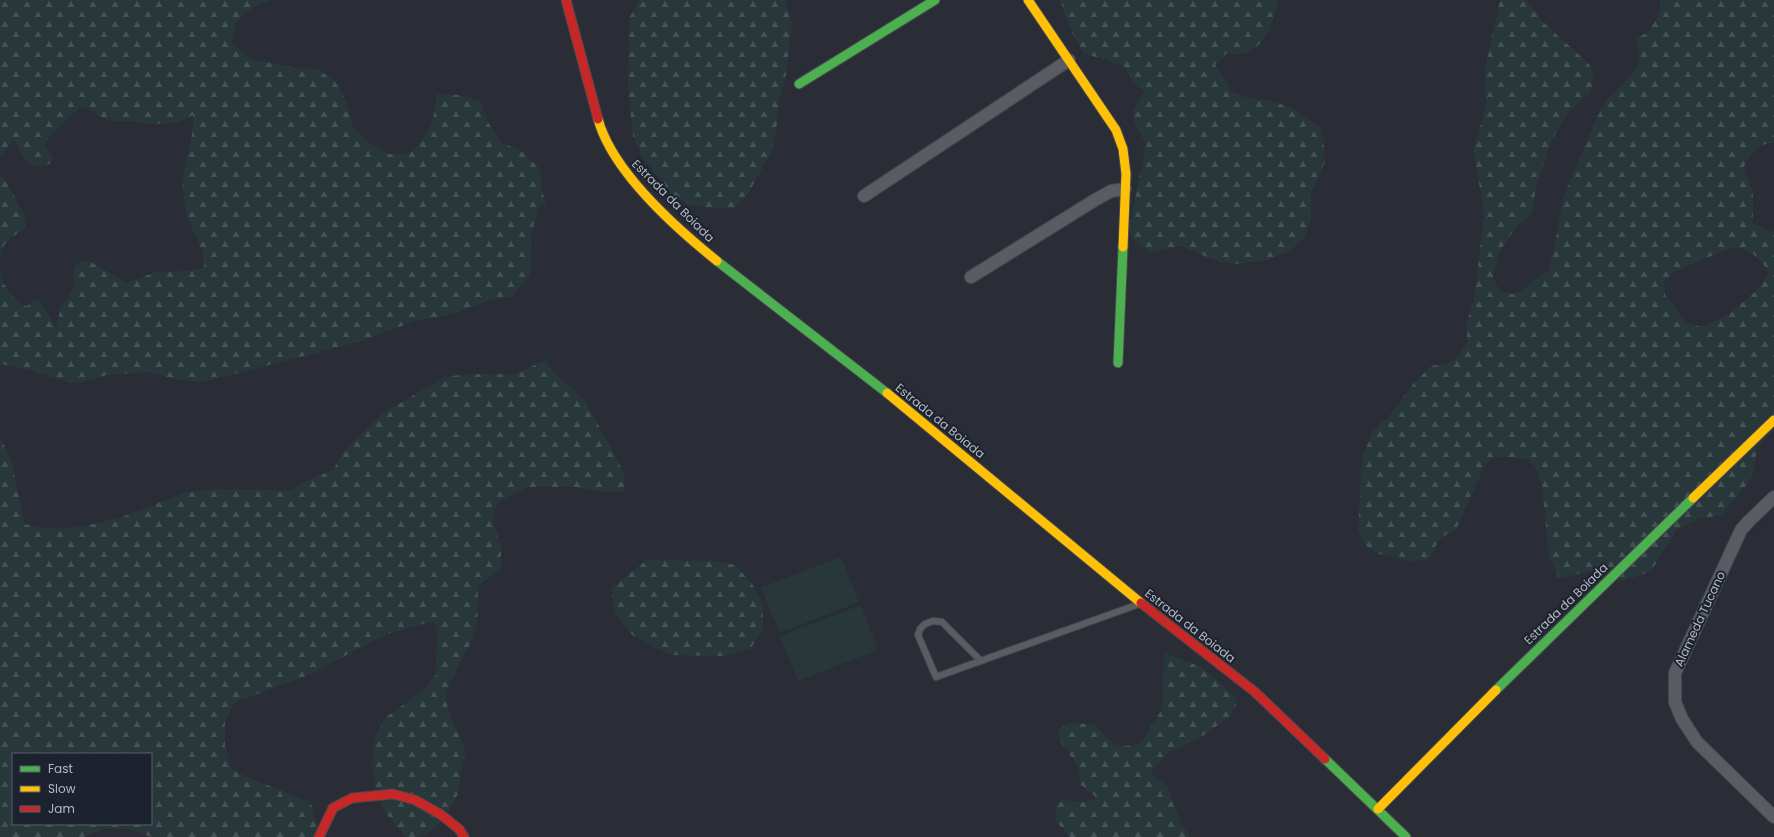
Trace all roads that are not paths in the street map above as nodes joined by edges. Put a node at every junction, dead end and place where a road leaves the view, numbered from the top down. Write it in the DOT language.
graph roads {
  1 [pos="566,0"];
  2 [pos="935,0"];
  3 [pos="1028,0"];
  4 [pos="1069,60"];
  5 [pos="799,84"];
  6 [pos="1126,189"];
  7 [pos="864,196"];
  8 [pos="971,277"];
  9 [pos="1118,363"];
  10 [pos="1774,420"];
  11 [pos="1774,497"];
  12 [pos="1141,603"];
  13 [pos="981,661"];
  14 [pos="1378,809"];
  15 [pos="1774,817"];
  16 [pos="319,837"];
  17 [pos="464,837"];
  18 [pos="1406,837"];
  1 -- 12 [label="street, Estrada da Boiada"];
  2 -- 5 [label="street"];
  3 -- 4 [label="street"];
  4 -- 6 [label="street"];
  4 -- 7 [label="street"];
  6 -- 8 [label="street"];
  6 -- 9 [label="street"];
  10 -- 14 [label="street, Estrada da Boiada"];
  11 -- 15 [label="street, Alameda Tucano"];
  12 -- 13 [label="lane"];
  12 -- 14 [label="street, Estrada da Boiada"];
  13 -- 13 [label="lane"];
  14 -- 18 [label="street, Estrada da Boiada"];
  16 -- 17 [label="street"];
}
